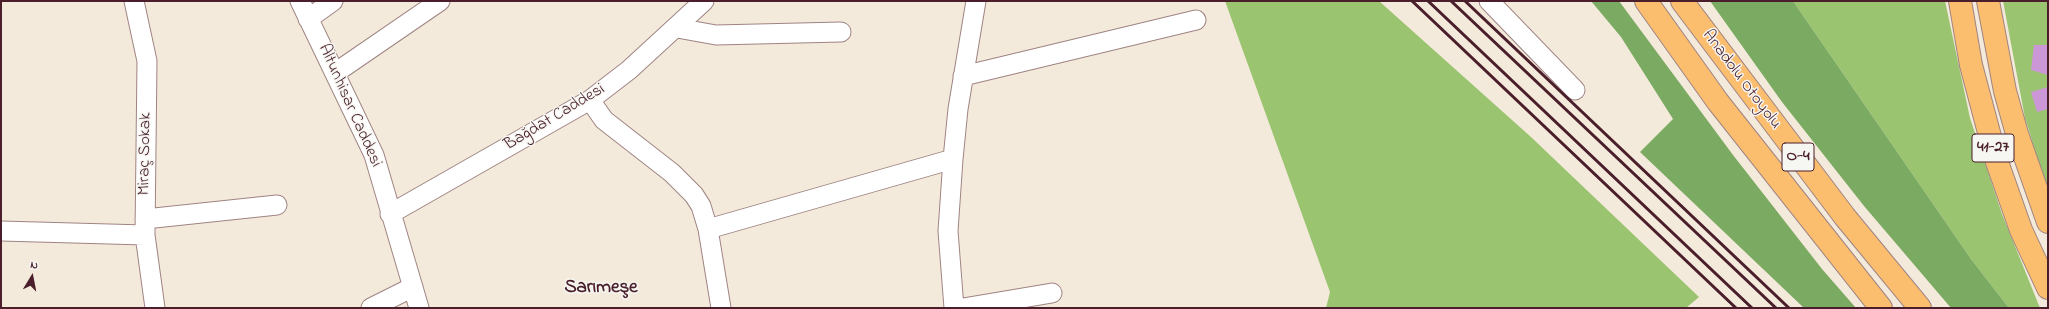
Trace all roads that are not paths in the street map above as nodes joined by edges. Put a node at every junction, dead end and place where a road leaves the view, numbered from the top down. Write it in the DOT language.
graph roads {
  1 [pos="134,1"];
  2 [pos="300,1"];
  3 [pos="333,1"];
  4 [pos="440,1"];
  5 [pos="704,1"];
  6 [pos="976,1"];
  7 [pos="1489,1"];
  8 [pos="1646,1"];
  9 [pos="1682,1"];
  10 [pos="1960,1"];
  11 [pos="1988,1"];
  12 [pos="308,19"];
  13 [pos="1196,20"];
  14 [pos="677,28"];
  15 [pos="841,32"];
  16 [pos="335,73"];
  17 [pos="963,76"];
  18 [pos="1575,90"];
  19 [pos="590,100"];
  20 [pos="953,159"];
  21 [pos="277,205"];
  22 [pos="390,214"];
  23 [pos="2048,222"];
  24 [pos="145,227"];
  25 [pos="708,229"];
  26 [pos="1,232"];
  27 [pos="413,287"];
  28 [pos="2048,288"];
  29 [pos="1052,293"];
  30 [pos="155,308"];
  31 [pos="371,308"];
  32 [pos="419,308"];
  33 [pos="721,308"];
  34 [pos="954,308"];
  35 [pos="963,308"];
  36 [pos="1881,308"];
  37 [pos="1920,308"];
  1 -- 24 [label="street, Miraç Sokak"];
  2 -- 12 [label="street, Altunhisar Caddesi"];
  3 -- 12 [label="street"];
  4 -- 16 [label="street"];
  5 -- 14 [label="street, Bağdat Caddesi"];
  6 -- 17 [label="street"];
  7 -- 18 [label="street"];
  8 -- 36 [label="highway, Anadolu Otoyolu / O-4"];
  9 -- 37 [label="highway, Anadolu Otoyolu / O-4"];
  10 -- 28 [label="highway, 41-27"];
  11 -- 23 [label="highway"];
  12 -- 16 [label="street, Altunhisar Caddesi"];
  13 -- 17 [label="street"];
  14 -- 15 [label="street"];
  14 -- 19 [label="street, Bağdat Caddesi"];
  16 -- 22 [label="street, Altunhisar Caddesi"];
  17 -- 20 [label="street"];
  19 -- 22 [label="street, Bağdat Caddesi"];
  19 -- 25 [label="street"];
  20 -- 25 [label="street"];
  20 -- 34 [label="street"];
  21 -- 24 [label="street"];
  22 -- 27 [label="street, Altunhisar Caddesi"];
  24 -- 26 [label="street"];
  24 -- 30 [label="street, Miraç Sokak"];
  25 -- 33 [label="street"];
  27 -- 31 [label="street"];
  27 -- 32 [label="street, Altunhisar Caddesi"];
  29 -- 35 [label="street"];
}
